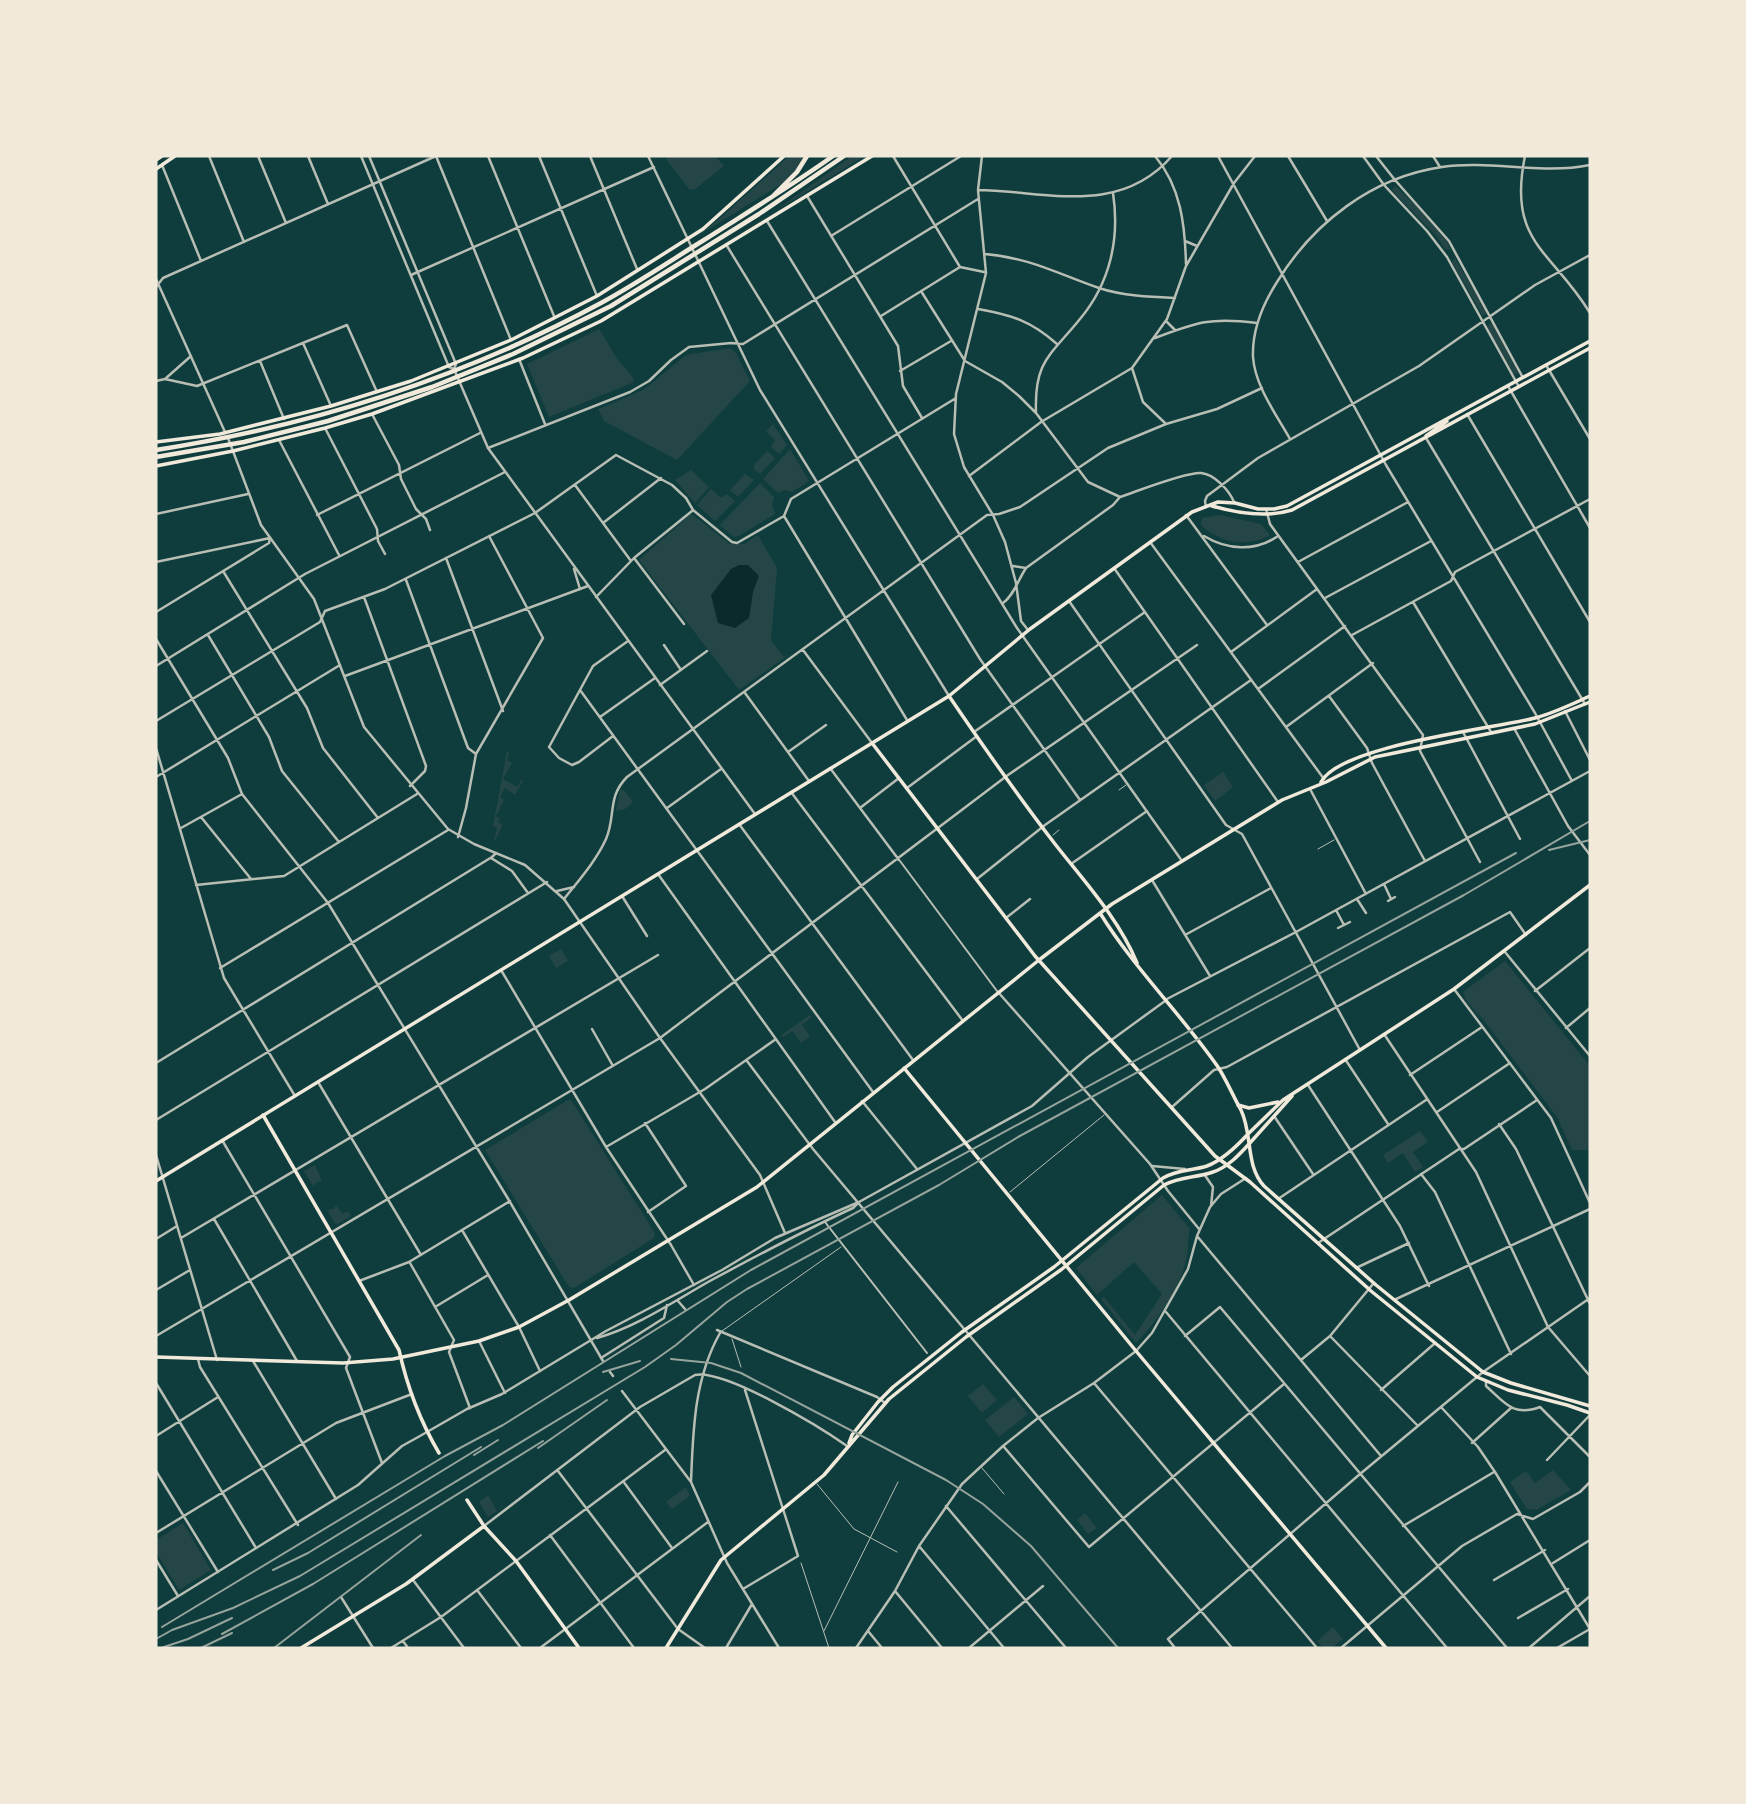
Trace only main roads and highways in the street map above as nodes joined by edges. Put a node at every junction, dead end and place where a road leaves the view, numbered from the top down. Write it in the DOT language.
graph roads {
  1 [pos="162,156"];
  2 [pos="175,156"];
  3 [pos="784,156"];
  4 [pos="807,156"];
  5 [pos="833,156"];
  6 [pos="844,156"];
  7 [pos="872,156"];
  8 [pos="156,160"];
  9 [pos="156,169"];
  10 [pos="767,200"];
  11 [pos="1590,341"];
  12 [pos="1590,348"];
  13 [pos="1523,378"];
  14 [pos="1519,387"];
  15 [pos="1448,418"];
  16 [pos="1426,438"];
  17 [pos="156,442"];
  18 [pos="156,450"];
  19 [pos="156,457"];
  20 [pos="156,466"];
  21 [pos="1215,506"];
  22 [pos="1266,512"];
  23 [pos="948,696"];
  24 [pos="1590,696"];
  25 [pos="1588,703"];
  26 [pos="1564,711"];
  27 [pos="1514,726"];
  28 [pos="1465,735"];
  29 [pos="872,743"];
  30 [pos="1323,781"];
  31 [pos="1590,886"];
  32 [pos="1105,909"];
  33 [pos="1100,913"];
  34 [pos="1039,960"];
  35 [pos="1138,965"];
  36 [pos="904,1068"];
  37 [pos="1294,1092"];
  38 [pos="1280,1102"];
  39 [pos="1238,1104"];
  40 [pos="263,1115"];
  41 [pos="1248,1134"];
  42 [pos="1249,1144"];
  43 [pos="1220,1160"];
  44 [pos="1227,1165"];
  45 [pos="156,1181"];
  46 [pos="1062,1261"];
  47 [pos="1066,1266"];
  48 [pos="156,1357"];
  49 [pos="401,1358"];
  50 [pos="1590,1406"];
  51 [pos="1590,1414"];
  52 [pos="848,1446"];
  53 [pos="439,1453"];
  54 [pos="467,1500"];
  55 [pos="484,1526"];
  56 [pos="301,1648"];
  57 [pos="579,1648"];
  58 [pos="666,1648"];
  59 [pos="1386,1648"];
  1 -- 8 [label="main road"];
  2 -- 9 [label="main road"];
  3 -- 17 [label="main road"];
  4 -- 10 [label="highway"];
  5 -- 10 [label="highway"];
  6 -- 19 [label="highway"];
  7 -- 20 [label="main road"];
  10 -- 18 [label="highway"];
  11 -- 13 [label="main road"];
  12 -- 14 [label="main road"];
  13 -- 14 [label="main road"];
  13 -- 15 [label="main road"];
  14 -- 16 [label="main road"];
  15 -- 16 [label="main road"];
  15 -- 22 [label="main road"];
  16 -- 22 [label="main road"];
  21 -- 22 [label="main road"];
  21 -- 22 [label="main road"];
  21 -- 23 [label="main road"];
  23 -- 29 [label="main road"];
  23 -- 32 [label="main road"];
  24 -- 26 [label="main road"];
  25 -- 26 [label="main road"];
  26 -- 27 [label="main road"];
  26 -- 27 [label="main road"];
  27 -- 28 [label="main road"];
  28 -- 30 [label="main road"];
  28 -- 30 [label="main road"];
  29 -- 34 [label="main road"];
  29 -- 40 [label="main road"];
  30 -- 32 [label="main road"];
  31 -- 37 [label="main road"];
  32 -- 33 [label="main road"];
  32 -- 35 [label="main road"];
  33 -- 34 [label="main road"];
  33 -- 35 [label="main road"];
  34 -- 36 [label="main road"];
  34 -- 43 [label="main road"];
  35 -- 39 [label="main road"];
  36 -- 46 [label="main road"];
  36 -- 49 [label="main road"];
  37 -- 38 [label="main road"];
  37 -- 42 [label="main road"];
  38 -- 39 [label="main road"];
  38 -- 41 [label="main road"];
  39 -- 41 [label="main road"];
  40 -- 45 [label="main road"];
  40 -- 49 [label="main road"];
  41 -- 42 [label="main road"];
  41 -- 43 [label="main road"];
  42 -- 44 [label="main road"];
  42 -- 50 [label="main road"];
  43 -- 44 [label="main road"];
  43 -- 46 [label="main road"];
  44 -- 47 [label="main road"];
  44 -- 51 [label="main road"];
  46 -- 47 [label="main road"];
  46 -- 52 [label="main road"];
  47 -- 52 [label="main road"];
  47 -- 59 [label="main road"];
  48 -- 49 [label="main road"];
  49 -- 53 [label="main road"];
  52 -- 58 [label="main road"];
  54 -- 55 [label="main road"];
  55 -- 56 [label="main road"];
  55 -- 57 [label="main road"];
}
